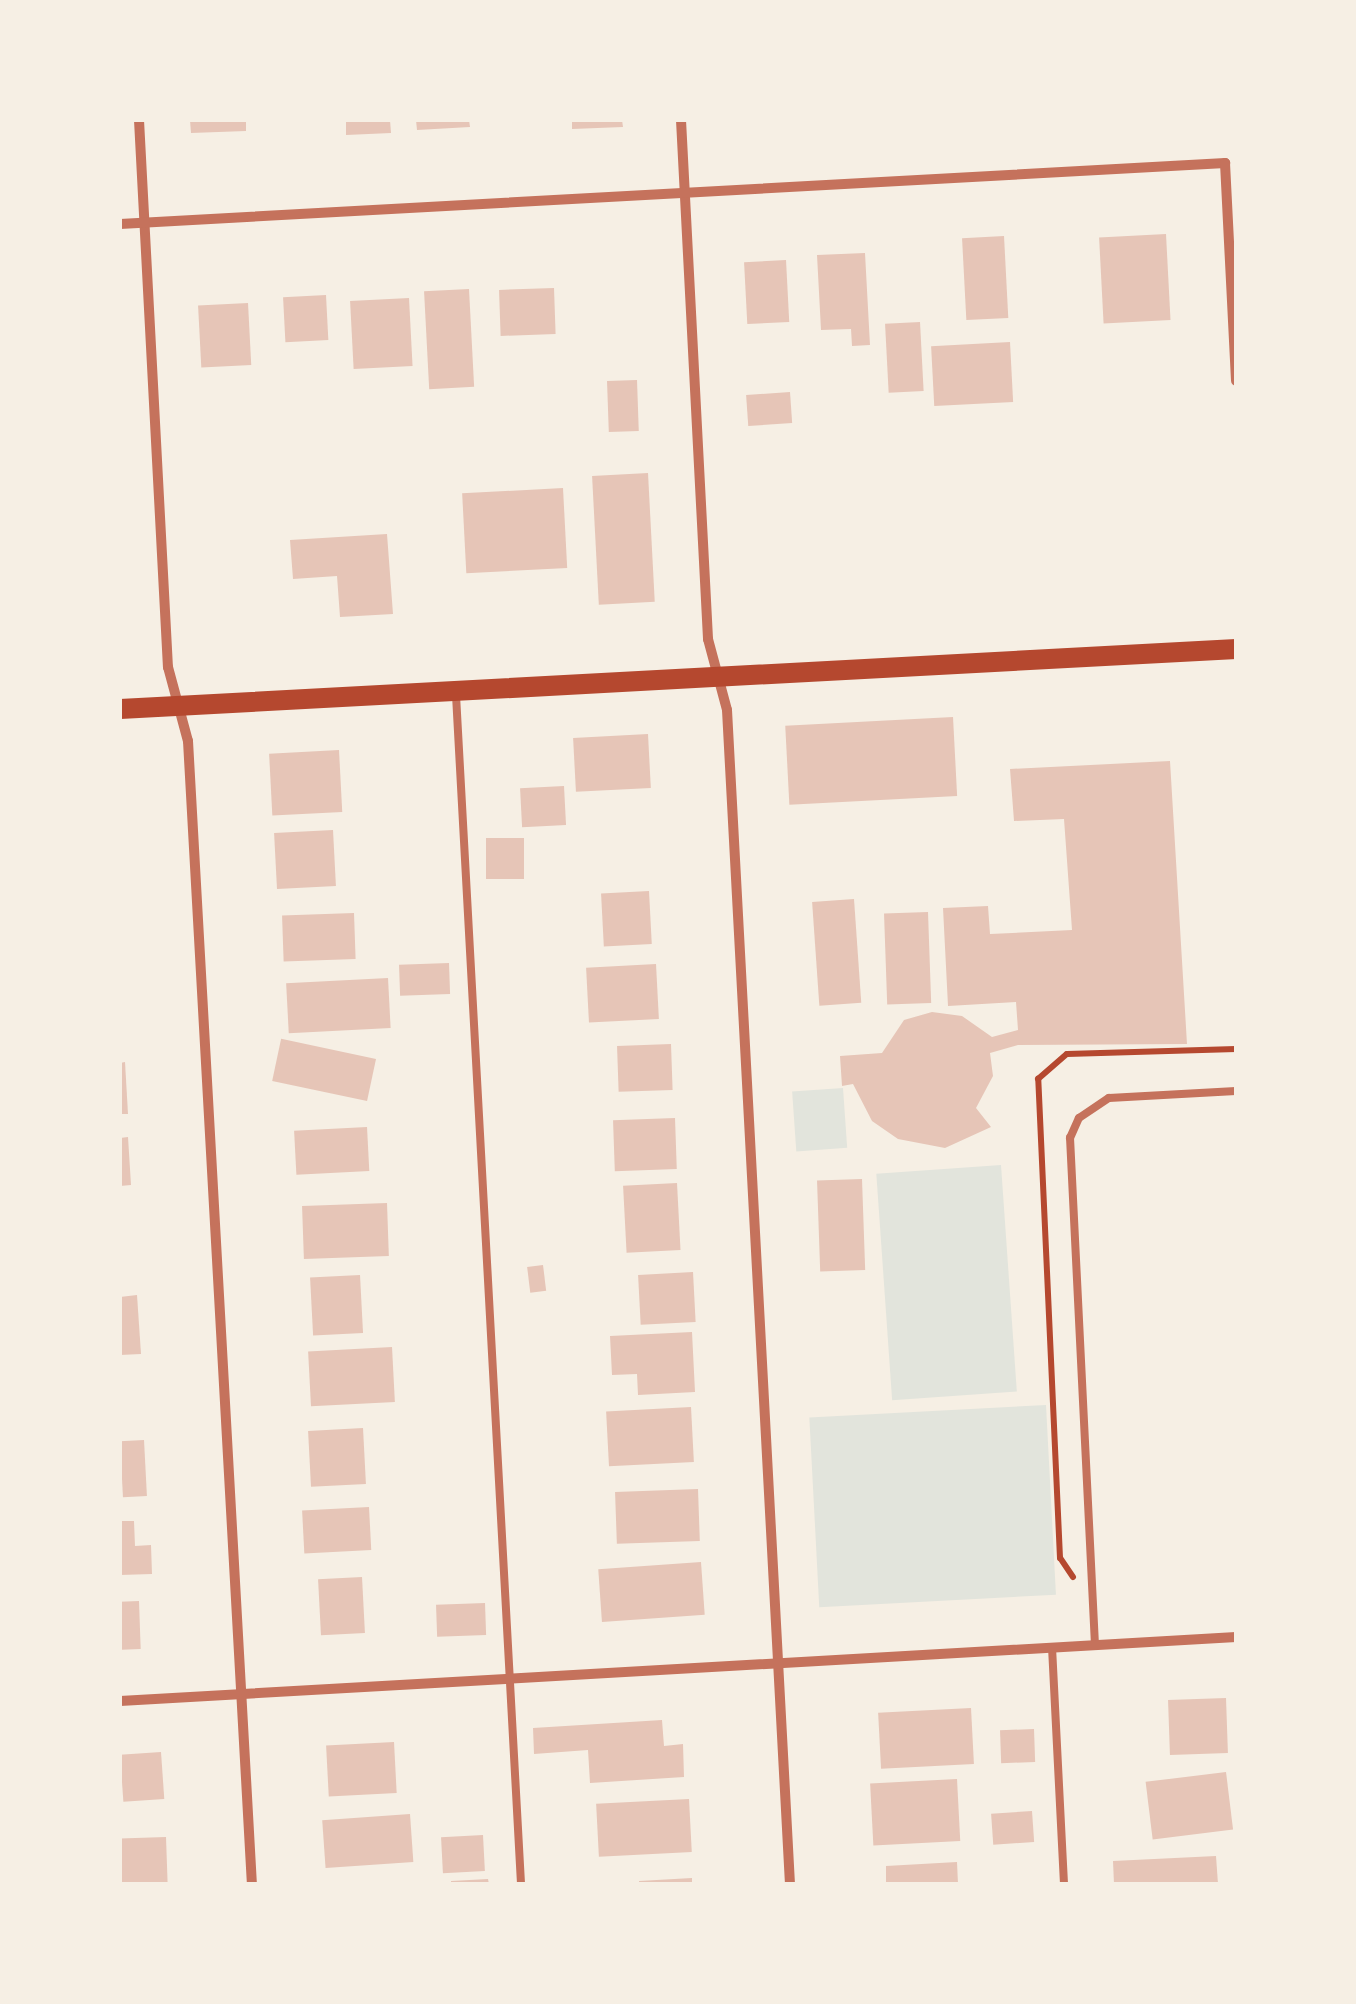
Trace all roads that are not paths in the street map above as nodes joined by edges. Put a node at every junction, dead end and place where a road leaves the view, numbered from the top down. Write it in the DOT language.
graph roads {
  1 [pos="139,120"];
  2 [pos="681,120"];
  3 [pos="684,193"];
  4 [pos="143,223"];
  5 [pos="120,224"];
  6 [pos="1236,381"];
  7 [pos="1236,650"];
  8 [pos="718,676"];
  9 [pos="456,690"];
  10 [pos="178,706"];
  11 [pos="120,710"];
  12 [pos="1236,1092"];
  13 [pos="1236,1637"];
  14 [pos="1096,1645"];
  15 [pos="1052,1647"];
  16 [pos="776,1662"];
  17 [pos="508,1681"];
  18 [pos="242,1695"];
  19 [pos="120,1702"];
  20 [pos="252,1884"];
  21 [pos="521,1884"];
  22 [pos="790,1884"];
  23 [pos="1064,1884"];
  1 -- 4 [label="street"];
  2 -- 3 [label="street"];
  3 -- 4 [label="street"];
  3 -- 6 [label="street"];
  3 -- 8 [label="street"];
  4 -- 5 [label="street"];
  4 -- 10 [label="street"];
  7 -- 8 [label="main road"];
  8 -- 9 [label="main road"];
  8 -- 16 [label="street"];
  9 -- 10 [label="main road"];
  9 -- 17 [label="lane"];
  10 -- 11 [label="main road"];
  10 -- 18 [label="street"];
  12 -- 14 [label="lane"];
  13 -- 14 [label="street"];
  14 -- 15 [label="street"];
  15 -- 16 [label="street"];
  15 -- 23 [label="lane"];
  16 -- 17 [label="street"];
  16 -- 22 [label="street"];
  17 -- 18 [label="street"];
  17 -- 21 [label="lane"];
  18 -- 19 [label="street"];
  18 -- 20 [label="street"];
}
